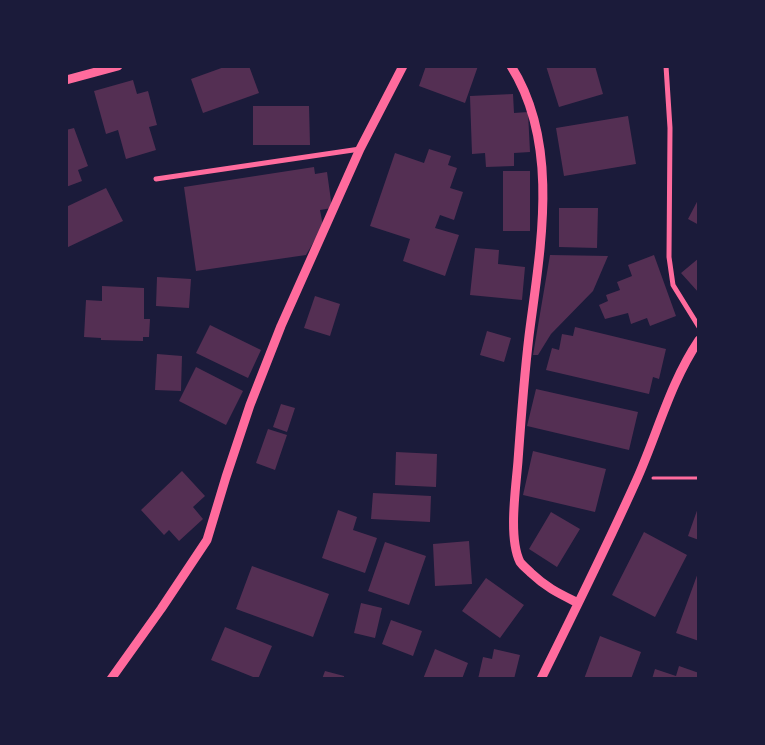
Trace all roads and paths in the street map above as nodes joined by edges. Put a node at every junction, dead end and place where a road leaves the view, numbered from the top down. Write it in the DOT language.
graph roads {
  1 [pos="118,66"];
  2 [pos="403,66"];
  3 [pos="511,66"];
  4 [pos="666,66"];
  5 [pos="66,80"];
  6 [pos="360,149"];
  7 [pos="156,179"];
  8 [pos="699,327"];
  9 [pos="699,340"];
  10 [pos="638,478"];
  11 [pos="699,478"];
  12 [pos="578,604"];
  13 [pos="111,679"];
  14 [pos="542,679"];
  1 -- 5 [label="street"];
  2 -- 6 [label="street"];
  3 -- 12 [label="street"];
  4 -- 8 [label="street"];
  6 -- 7 [label="street"];
  6 -- 13 [label="street"];
  9 -- 10 [label="street"];
  10 -- 11 [label="path"];
  10 -- 12 [label="street"];
  12 -- 14 [label="street"];
}
